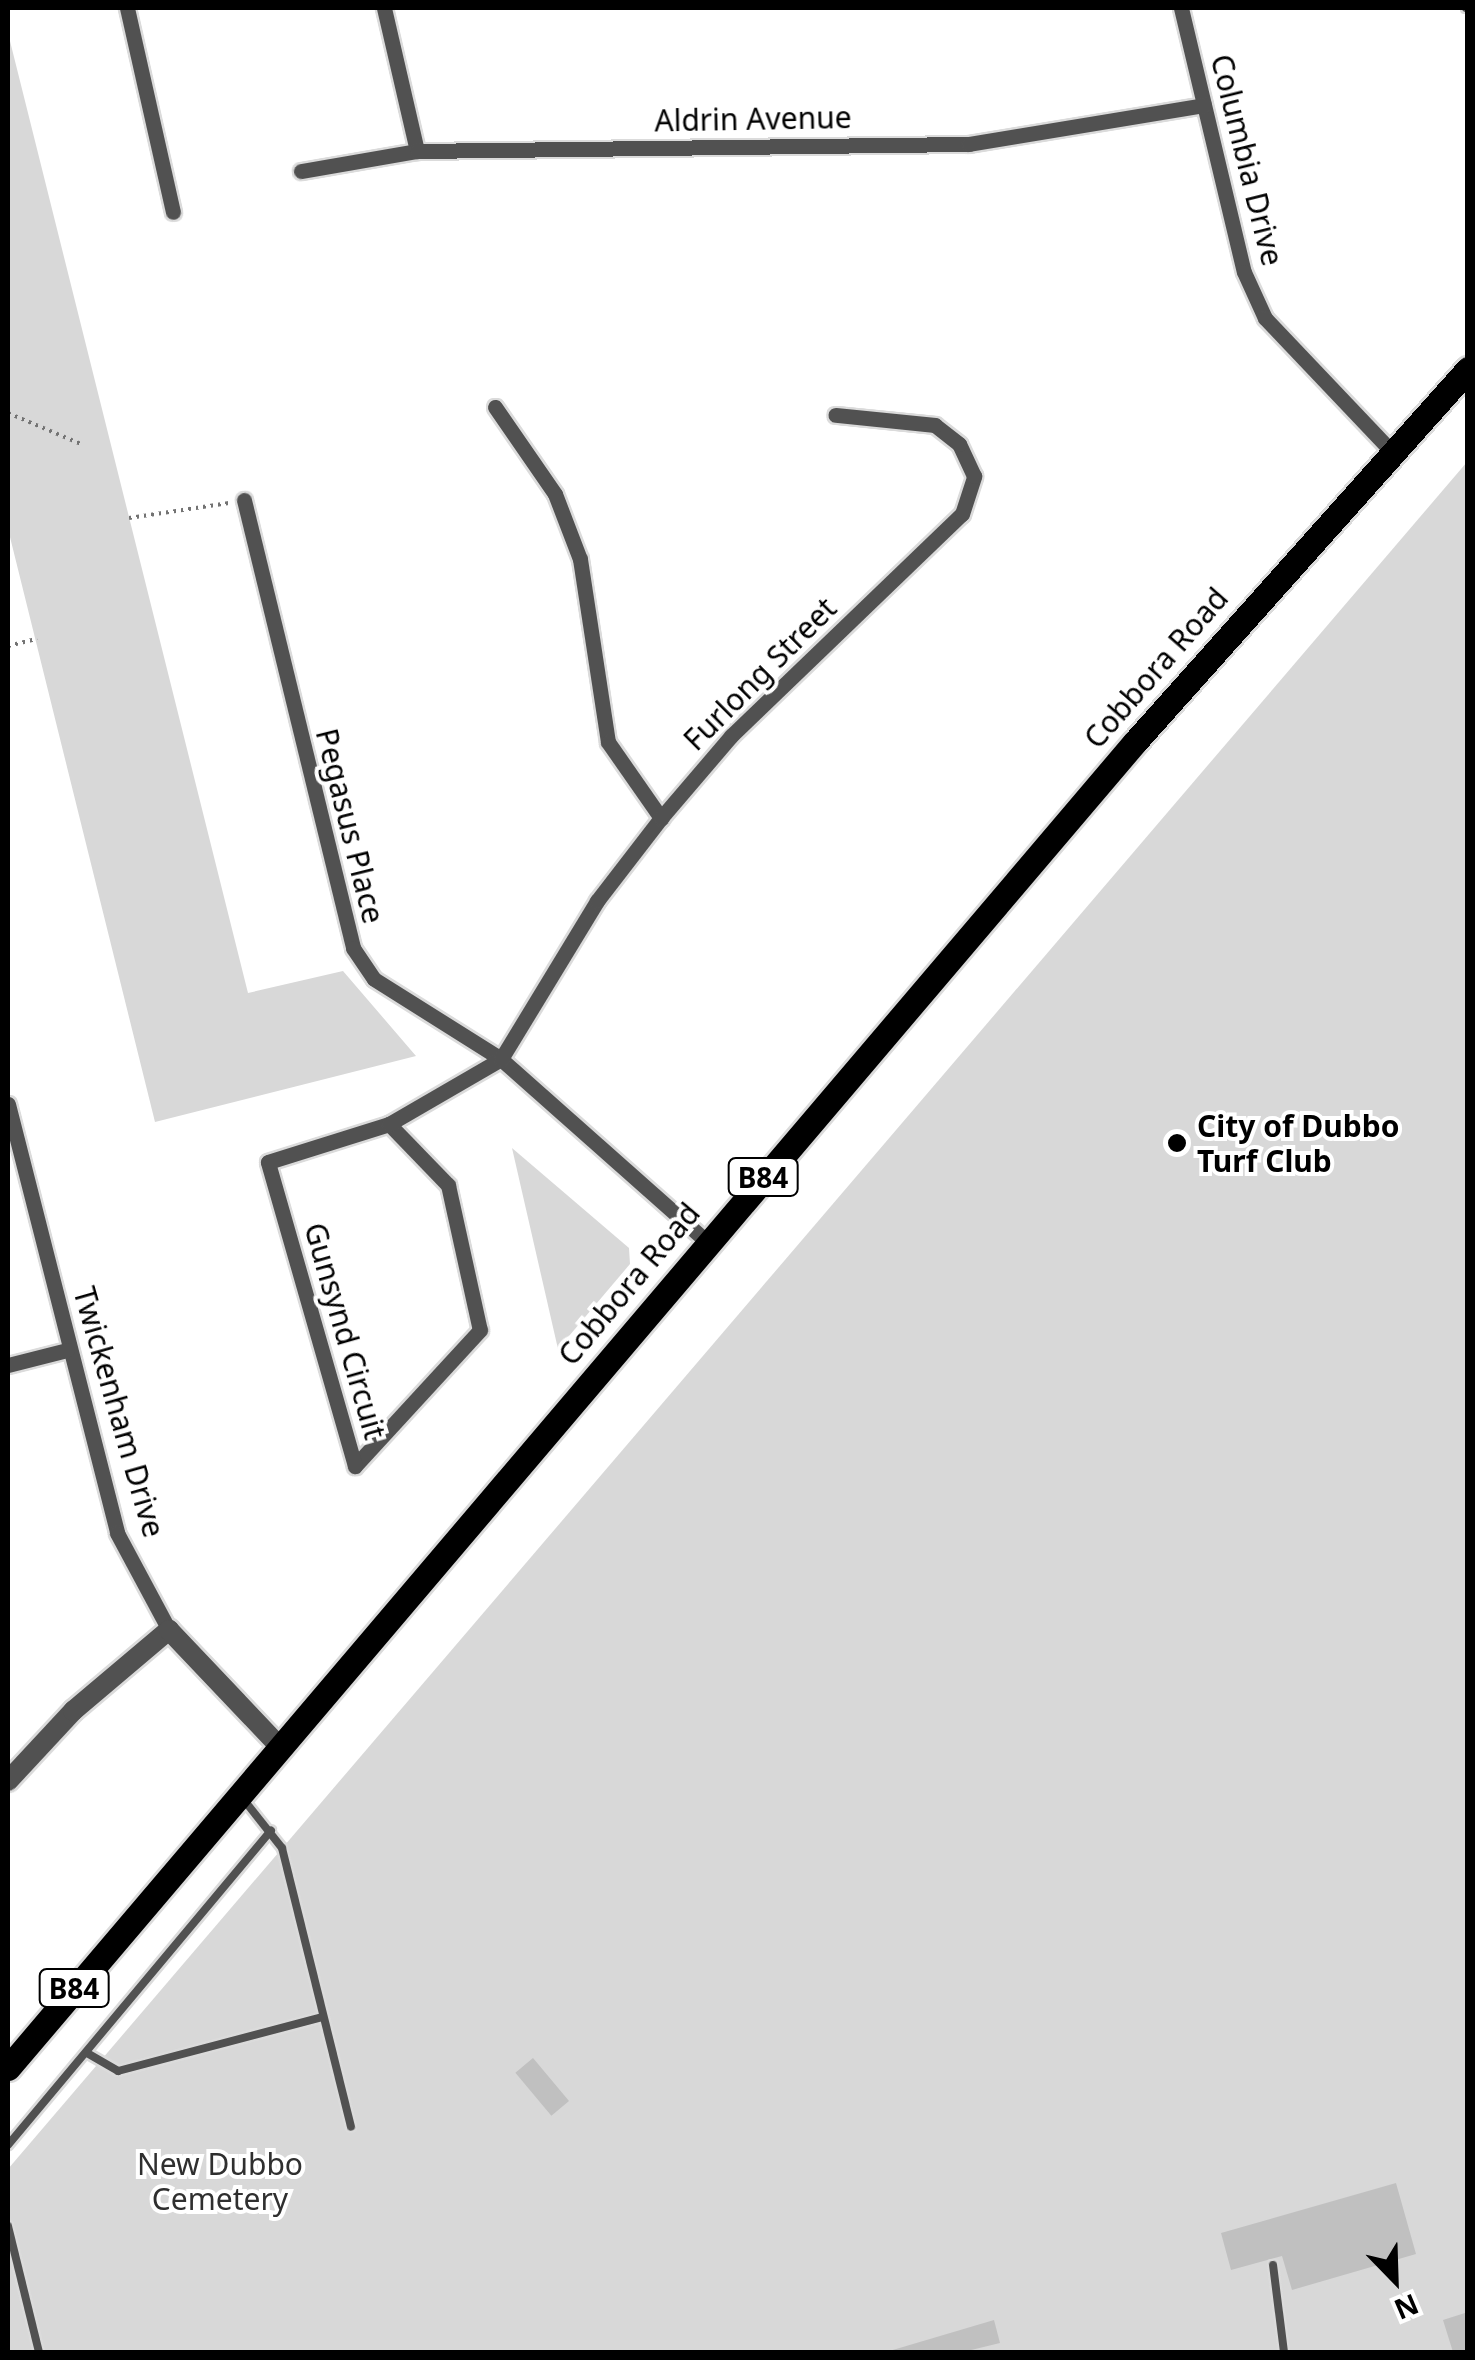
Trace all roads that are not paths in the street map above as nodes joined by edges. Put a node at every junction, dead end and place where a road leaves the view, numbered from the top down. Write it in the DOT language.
graph roads {
  1 [pos="127,8"];
  2 [pos="384,8"];
  3 [pos="1181,8"];
  4 [pos="1204,105"];
  5 [pos="417,151"];
  6 [pos="301,171"];
  7 [pos="173,212"];
  8 [pos="1468,369"];
  9 [pos="495,407"];
  10 [pos="836,415"];
  11 [pos="1392,452"];
  12 [pos="244,500"];
  13 [pos="661,818"];
  14 [pos="501,1059"];
  15 [pos="8,1106"];
  16 [pos="390,1124"];
  17 [pos="707,1242"];
  18 [pos="67,1350"];
  19 [pos="8,1365"];
  20 [pos="168,1630"];
  21 [pos="279,1746"];
  22 [pos="8,1781"];
  23 [pos="238,1792"];
  24 [pos="271,1831"];
  25 [pos="323,2017"];
  26 [pos="87,2053"];
  27 [pos="8,2068"];
  28 [pos="351,2127"];
  29 [pos="8,2146"];
  30 [pos="8,2226"];
  31 [pos="1273,2264"];
  32 [pos="39,2352"];
  33 [pos="1284,2352"];
  1 -- 7 [label="street"];
  2 -- 5 [label="street"];
  3 -- 4 [label="street, Columbia Drive"];
  4 -- 5 [label="street, Aldrin Avenue"];
  4 -- 11 [label="street, Columbia Drive"];
  5 -- 6 [label="street, Aldrin Avenue"];
  8 -- 11 [label="main road, Cobbora Road / B84"];
  9 -- 13 [label="street"];
  10 -- 13 [label="street, Furlong Street"];
  11 -- 17 [label="main road, Cobbora Road / B84"];
  12 -- 14 [label="street, Pegasus Place"];
  13 -- 14 [label="street, Furlong Street"];
  14 -- 16 [label="street, Gunsynd Circuit"];
  14 -- 17 [label="street, Pegasus Place"];
  15 -- 18 [label="street, Twickenham Drive"];
  16 -- 16 [label="street, Gunsynd Circuit"];
  17 -- 21 [label="main road, Cobbora Road / B84"];
  18 -- 19 [label="street"];
  18 -- 20 [label="street, Twickenham Drive"];
  20 -- 21 [label="street, Twickenham Drive"];
  20 -- 22 [label="street"];
  21 -- 23 [label="main road, Cobbora Road / B84"];
  23 -- 24 [label="lane"];
  23 -- 27 [label="main road, Cobbora Road / B84"];
  24 -- 25 [label="lane"];
  24 -- 26 [label="lane"];
  25 -- 26 [label="lane"];
  25 -- 28 [label="lane"];
  26 -- 29 [label="lane"];
  30 -- 32 [label="lane"];
  31 -- 33 [label="lane"];
}
